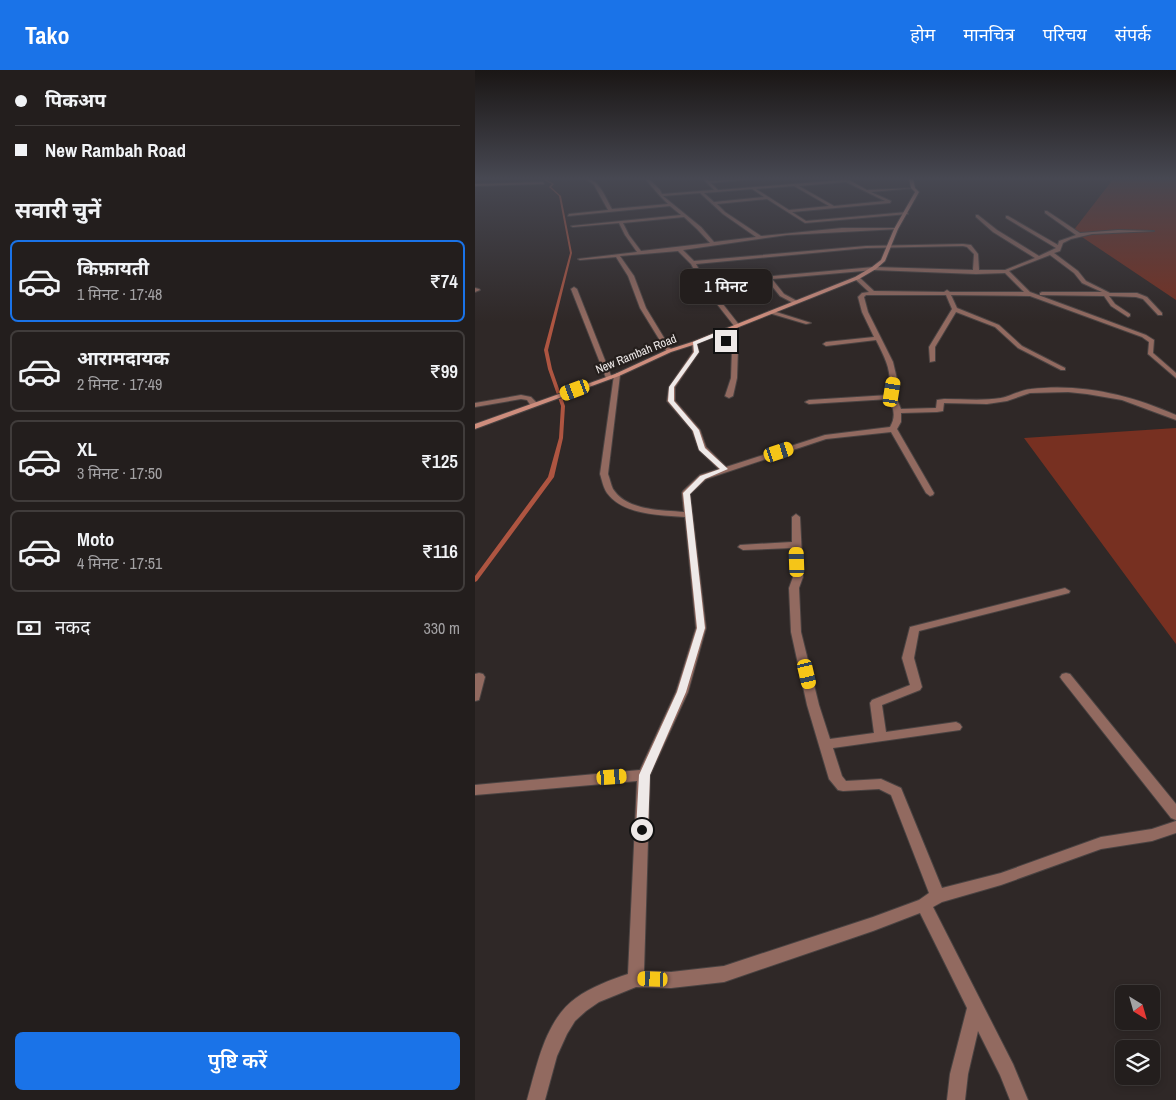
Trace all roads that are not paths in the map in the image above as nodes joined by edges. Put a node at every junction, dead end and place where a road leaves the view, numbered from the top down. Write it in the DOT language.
graph roads {
  1 [pos="623,226"];
  2 [pos="695,226"];
  3 [pos="743,226"];
  4 [pos="898,226"];
  5 [pos="989,226"];
  6 [pos="1022,226"];
  7 [pos="1067,226"];
  8 [pos="896,229"];
  9 [pos="1152,231"];
  10 [pos="1081,236"];
  11 [pos="761,238"];
  12 [pos="713,244"];
  13 [pos="889,246"];
  14 [pos="1058,247"];
  15 [pos="679,249"];
  16 [pos="640,253"];
  17 [pos="1051,253"];
  18 [pos="617,255"];
  19 [pos="1039,258"];
  20 [pos="580,259"];
  21 [pos="693,263"];
  22 [pos="873,268"];
  23 [pos="1005,271"];
  24 [pos="977,272"];
  25 [pos="768,278"];
  26 [pos="857,278"];
  27 [pos="704,284"];
  28 [pos="574,289"];
  29 [pos="947,292"];
  30 [pos="873,293"];
  31 [pos="1029,294"];
  32 [pos="1105,294"];
  33 [pos="795,302"];
  34 [pos="955,309"];
  35 [pos="771,312"];
  36 [pos="1160,314"];
  37 [pos="1128,315"];
  38 [pos="807,323"];
  39 [pos="737,326"];
  40 [pos="717,334"];
  41 [pos="879,338"];
  42 [pos="694,344"];
  43 [pos="826,344"];
  44 [pos="669,351"];
  45 [pos="932,361"];
  46 [pos="1063,369"];
  47 [pos="1176,376"];
  48 [pos="613,377"];
  49 [pos="729,396"];
  50 [pos="892,397"];
  51 [pos="809,402"];
  52 [pos="536,404"];
  53 [pos="475,405"];
  54 [pos="898,411"];
  55 [pos="1176,418"];
  56 [pos="475,428"];
  57 [pos="893,429"];
  58 [pos="724,469"];
  59 [pos="930,493"];
  60 [pos="689,515"];
  61 [pos="796,517"];
  62 [pos="796,545"];
  63 [pos="743,547"];
  64 [pos="1065,591"];
  65 [pos="1066,677"];
  66 [pos="479,678"];
  67 [pos="475,697"];
  68 [pos="956,727"];
  69 [pos="881,737"];
  70 [pos="827,744"];
  71 [pos="644,775"];
  72 [pos="475,790"];
  73 [pos="1176,814"];
  74 [pos="1176,827"];
  75 [pos="938,896"];
  76 [pos="924,905"];
  77 [pos="636,978"];
  78 [pos="976,1007"];
  79 [pos="535,1100"];
  80 [pos="956,1100"];
  81 [pos="1019,1100"];
  1 -- 16 [label="street"];
  2 -- 12 [label="street"];
  3 -- 11 [label="street"];
  4 -- 8 [label="street, New Rambah Road"];
  5 -- 19 [label="street"];
  6 -- 14 [label="street"];
  7 -- 10 [label="street"];
  8 -- 11 [label="street"];
  8 -- 13 [label="street, New Rambah Road"];
  9 -- 10 [label="street"];
  10 -- 14 [label="street"];
  11 -- 12 [label="street"];
  12 -- 15 [label="street"];
  13 -- 21 [label="street"];
  13 -- 22 [label="street, New Rambah Road"];
  13 -- 24 [label="street"];
  14 -- 17 [label="street"];
  15 -- 16 [label="street"];
  15 -- 21 [label="street"];
  16 -- 18 [label="street"];
  17 -- 19 [label="street"];
  17 -- 32 [label="street"];
  18 -- 20 [label="street"];
  18 -- 44 [label="street"];
  19 -- 23 [label="street"];
  21 -- 27 [label="street"];
  22 -- 24 [label="street"];
  22 -- 25 [label="street"];
  22 -- 26 [label="street, New Rambah Road"];
  23 -- 24 [label="street"];
  23 -- 31 [label="street"];
  25 -- 27 [label="street"];
  25 -- 33 [label="street"];
  26 -- 30 [label="street"];
  26 -- 33 [label="street, New Rambah Road"];
  27 -- 39 [label="street"];
  28 -- 48 [label="street"];
  29 -- 30 [label="street"];
  29 -- 31 [label="street"];
  29 -- 34 [label="street"];
  30 -- 41 [label="street"];
  31 -- 32 [label="street"];
  31 -- 47 [label="street"];
  32 -- 36 [label="street"];
  32 -- 37 [label="street"];
  33 -- 35 [label="street, New Rambah Road"];
  34 -- 45 [label="street"];
  34 -- 46 [label="street"];
  35 -- 38 [label="street"];
  35 -- 39 [label="street, New Rambah Road"];
  39 -- 40 [label="street, New Rambah Road"];
  40 -- 42 [label="street, New Rambah Road"];
  40 -- 49 [label="street"];
  41 -- 43 [label="street"];
  41 -- 50 [label="street"];
  42 -- 44 [label="street, New Rambah Road"];
  42 -- 58 [label="street"];
  44 -- 48 [label="street, New Rambah Road"];
  48 -- 52 [label="street, New Rambah Road"];
  48 -- 60 [label="street"];
  50 -- 51 [label="street"];
  50 -- 54 [label="street"];
  52 -- 53 [label="street"];
  52 -- 56 [label="street, New Rambah Road"];
  54 -- 55 [label="street"];
  54 -- 57 [label="street"];
  57 -- 58 [label="street"];
  57 -- 59 [label="street"];
  58 -- 60 [label="street"];
  60 -- 71 [label="street"];
  61 -- 62 [label="street"];
  62 -- 63 [label="street"];
  62 -- 70 [label="street"];
  64 -- 69 [label="street"];
  65 -- 73 [label="street"];
  66 -- 67 [label="street"];
  68 -- 69 [label="street"];
  69 -- 70 [label="street"];
  70 -- 75 [label="street"];
  71 -- 72 [label="street"];
  71 -- 77 [label="street"];
  74 -- 75 [label="street"];
  75 -- 76 [label="street"];
  76 -- 77 [label="street"];
  76 -- 78 [label="street"];
  77 -- 79 [label="street"];
  78 -- 80 [label="street"];
  78 -- 81 [label="street"];
}
